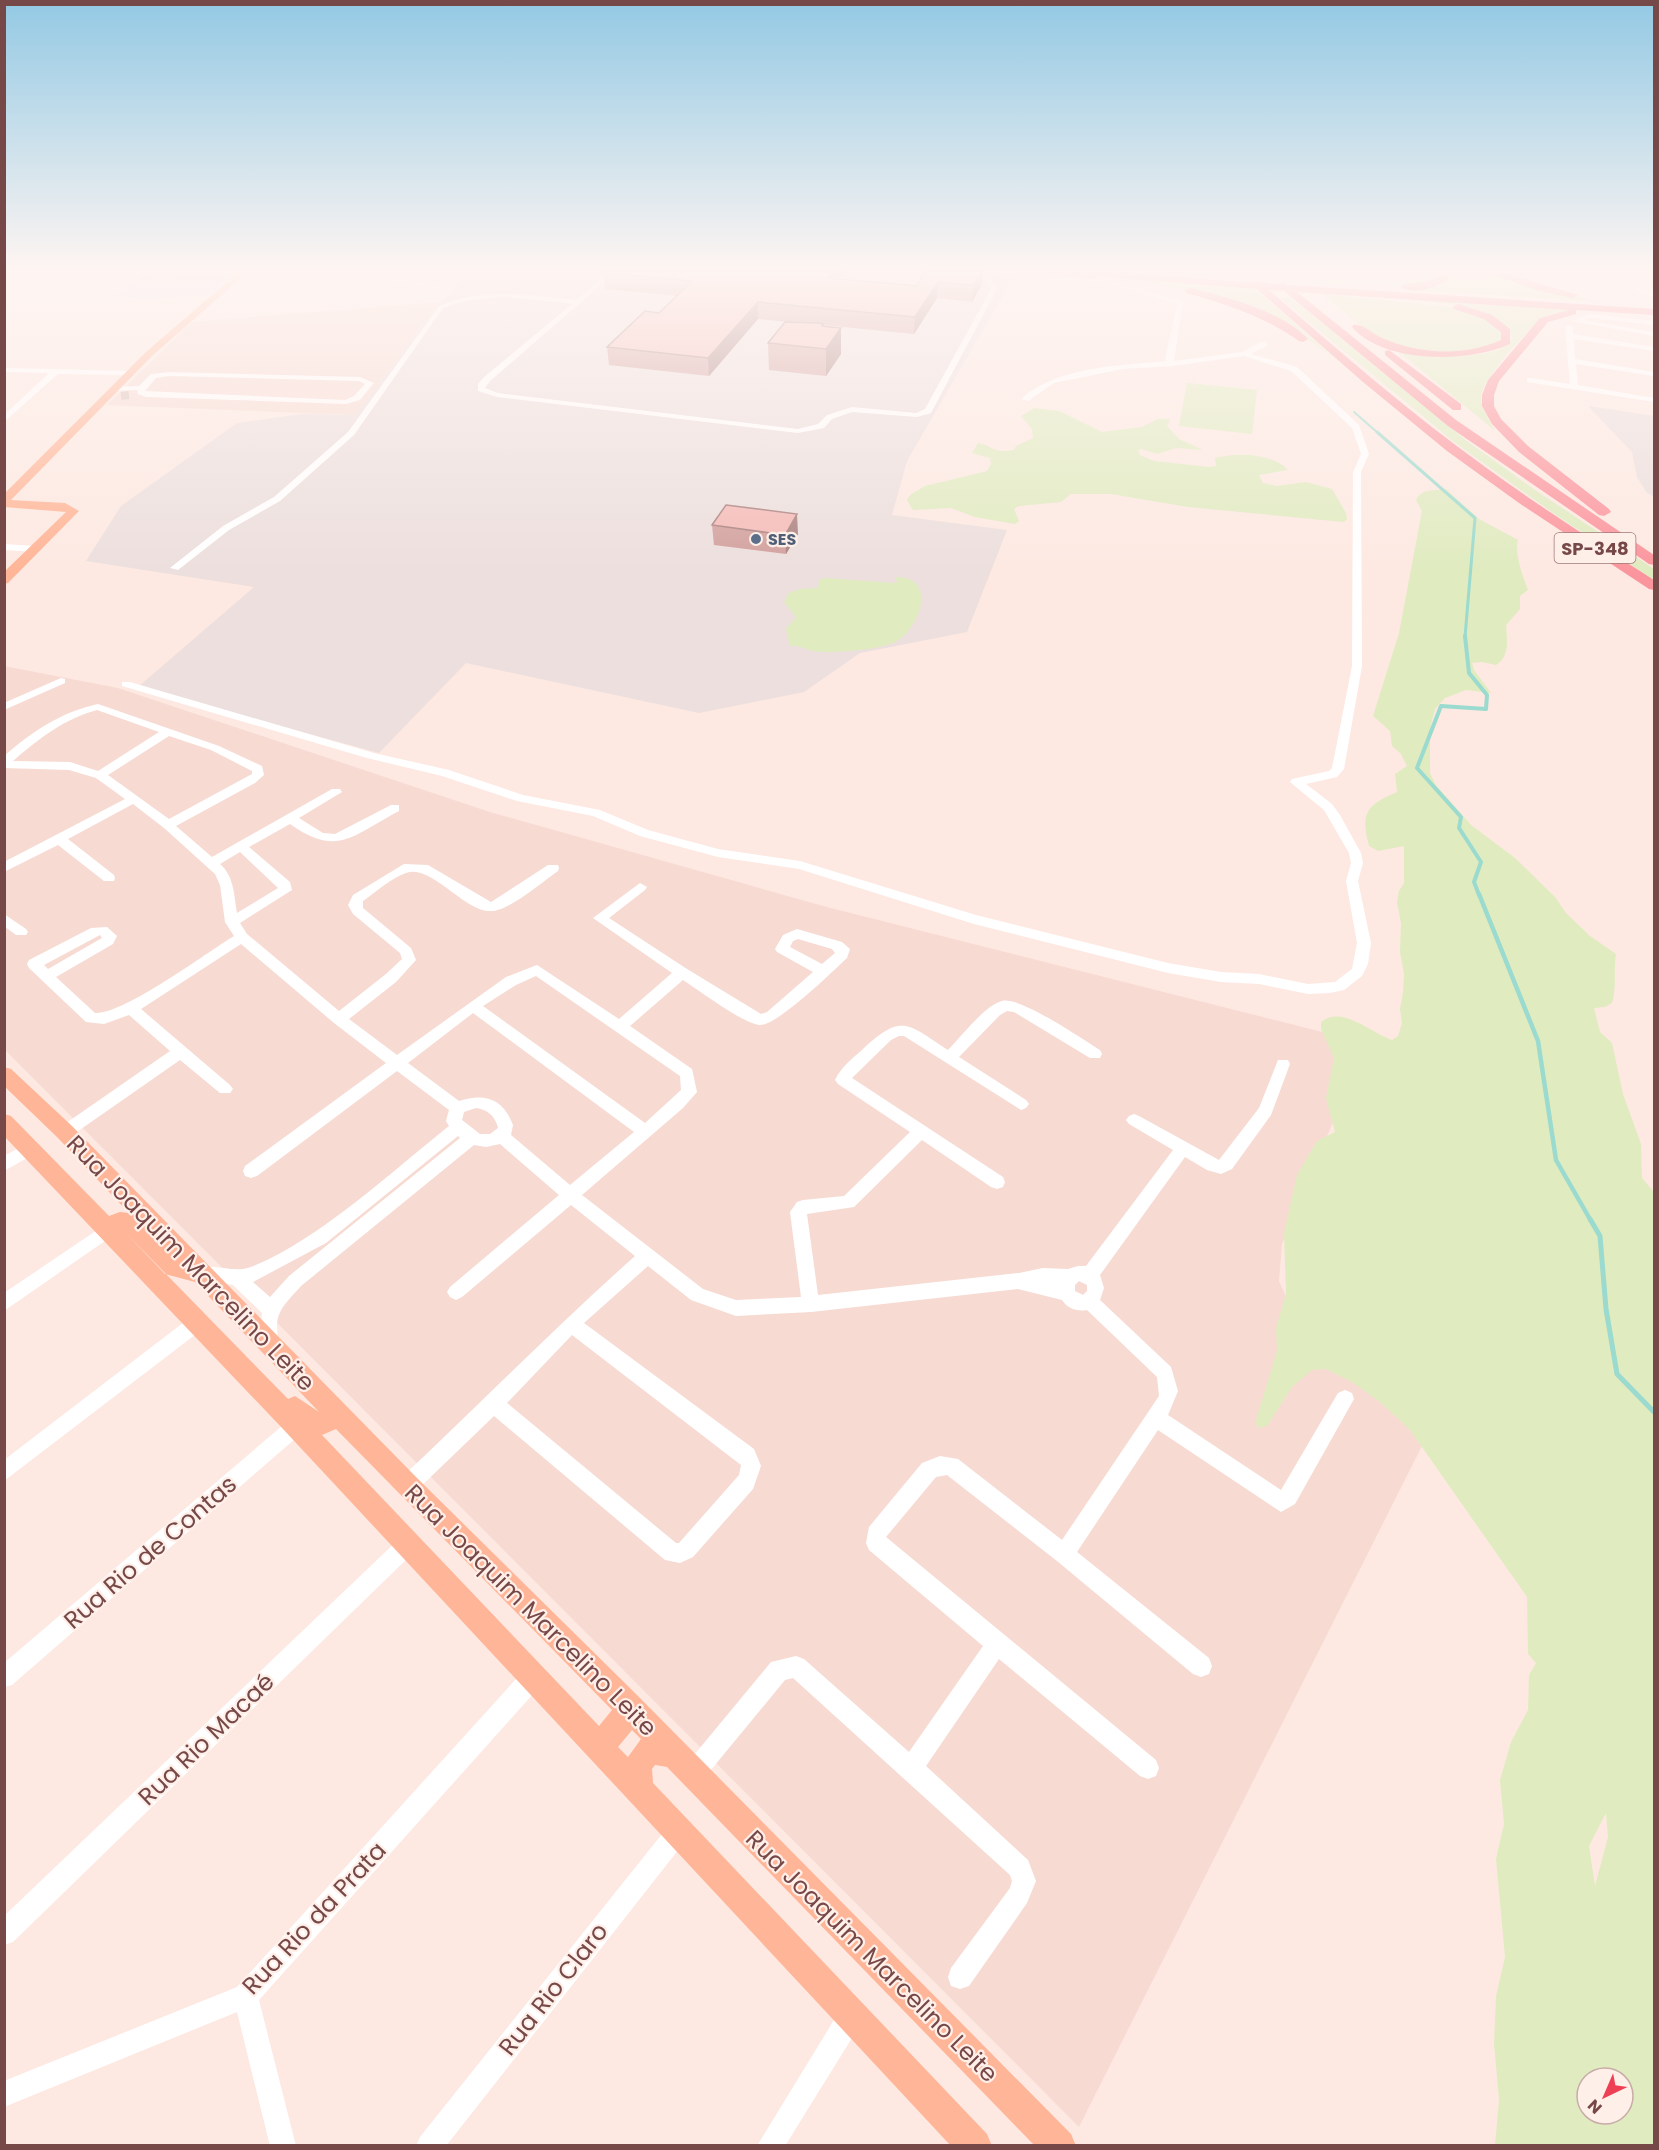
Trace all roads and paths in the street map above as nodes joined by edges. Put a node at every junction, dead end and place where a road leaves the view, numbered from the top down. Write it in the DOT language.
graph roads {
  1 [pos="56,371"];
  2 [pos="68,371"];
  3 [pos="394,371"];
  4 [pos="496,371"];
  5 [pos="949,371"];
  6 [pos="1101,371"];
  7 [pos="1296,371"];
  8 [pos="1345,371"];
  9 [pos="1359,371"];
  10 [pos="1388,371"];
  11 [pos="1412,371"];
  12 [pos="1501,371"];
  13 [pos="1573,371"];
  14 [pos="1637,371"];
  15 [pos="129,373"];
  16 [pos="1654,374"];
  17 [pos="1530,380"];
  18 [pos="1574,387"];
  19 [pos="144,392"];
  20 [pos="117,394"];
  21 [pos="1025,399"];
  22 [pos="1654,400"];
  23 [pos="1464,413"];
  24 [pos="4,420"];
  25 [pos="1482,426"];
  26 [pos="1480,469"];
  27 [pos="4,502"];
  28 [pos="1634,536"];
  29 [pos="4,547"];
  30 [pos="36,549"];
  31 [pos="1654,549"];
  32 [pos="1654,561"];
  33 [pos="175,568"];
  34 [pos="4,580"];
  35 [pos="1654,586"];
  36 [pos="62,681"];
  37 [pos="126,684"];
  38 [pos="4,707"];
  39 [pos="169,731"];
  40 [pos="4,763"];
  41 [pos="100,775"];
  42 [pos="336,792"];
  43 [pos="134,799"];
  44 [pos="395,808"];
  45 [pos="290,818"];
  46 [pos="168,825"];
  47 [pos="59,838"];
  48 [pos="241,846"];
  49 [pos="211,863"];
  50 [pos="4,868"];
  51 [pos="553,868"];
  52 [pos="109,878"];
  53 [pos="640,887"];
  54 [pos="4,918"];
  55 [pos="232,921"];
  56 [pos="21,932"];
  57 [pos="242,937"];
  58 [pos="823,971"];
  59 [pos="682,973"];
  60 [pos="46,976"];
  61 [pos="473,1006"];
  62 [pos="131,1008"];
  63 [pos="339,1019"];
  64 [pos="619,1027"];
  65 [pos="180,1052"];
  66 [pos="1095,1054"];
  67 [pos="950,1057"];
  68 [pos="398,1062"];
  69 [pos="1283,1064"];
  70 [pos="6,1078"];
  71 [pos="225,1089"];
  72 [pos="1021,1104"];
  73 [pos="38,1108"];
  74 [pos="457,1108"];
  75 [pos="1134,1120"];
  76 [pos="7,1125"];
  77 [pos="64,1132"];
  78 [pos="645,1132"];
  79 [pos="920,1132"];
  80 [pos="465,1133"];
  81 [pos="502,1136"];
  82 [pos="1183,1148"];
  83 [pos="30,1149"];
  84 [pos="4,1165"];
  85 [pos="251,1171"];
  86 [pos="997,1182"];
  87 [pos="570,1195"];
  88 [pos="109,1229"];
  89 [pos="646,1257"];
  90 [pos="203,1274"];
  91 [pos="1088,1277"];
  92 [pos="237,1278"];
  93 [pos="1068,1286"];
  94 [pos="456,1292"];
  95 [pos="1093,1297"];
  96 [pos="4,1303"];
  97 [pos="811,1304"];
  98 [pos="270,1309"];
  99 [pos="198,1322"];
  100 [pos="571,1324"];
  101 [pos="218,1343"];
  102 [pos="271,1347"];
  103 [pos="1345,1399"];
  104 [pos="494,1404"];
  105 [pos="337,1413"];
  106 [pos="1156,1418"];
  107 [pos="296,1426"];
  108 [pos="4,1472"];
  109 [pos="407,1486"];
  110 [pos="408,1544"];
  111 [pos="1065,1554"];
  112 [pos="998,1643"];
  113 [pos="1202,1666"];
  114 [pos="534,1676"];
  115 [pos="4,1677"];
  116 [pos="628,1706"];
  117 [pos="597,1744"];
  118 [pos="672,1753"];
  119 [pos="911,1768"];
  120 [pos="1148,1768"];
  121 [pos="693,1774"];
  122 [pos="639,1789"];
  123 [pos="678,1832"];
  124 [pos="4,1933"];
  125 [pos="960,1977"];
  126 [pos="246,1996"];
  127 [pos="851,2016"];
  128 [pos="4,2094"];
  129 [pos="283,2145"];
  130 [pos="429,2145"];
  131 [pos="770,2145"];
  132 [pos="975,2145"];
  133 [pos="1059,2145"];
  1 -- 24 [label="street"];
  2 -- 15 [label="street"];
  3 -- 33 [label="street"];
  4 -- 5 [label="street"];
  6 -- 21 [label="street"];
  7 -- 37 [label="street"];
  8 -- 26 [label="highway"];
  9 -- 26 [label="highway, SP-348"];
  10 -- 32 [label="highway, SP-348"];
  11 -- 23 [label="highway"];
  12 -- 28 [label="highway"];
  13 -- 18 [label="street"];
  14 -- 16 [label="street"];
  15 -- 20 [label="main road"];
  17 -- 18 [label="street"];
  18 -- 22 [label="street"];
  19 -- 19 [label="street"];
  19 -- 20 [label="street"];
  19 -- 20 [label="street"];
  20 -- 27 [label="main road"];
  25 -- 28 [label="highway"];
  26 -- 35 [label="highway, SP-348"];
  27 -- 30 [label="main road"];
  28 -- 31 [label="highway"];
  29 -- 30 [label="street"];
  30 -- 34 [label="main road"];
  36 -- 38 [label="street"];
  39 -- 40 [label="street"];
  39 -- 41 [label="street"];
  39 -- 46 [label="street"];
  40 -- 41 [label="street"];
  41 -- 43 [label="street"];
  42 -- 45 [label="street"];
  43 -- 46 [label="street"];
  43 -- 47 [label="street"];
  44 -- 45 [label="street"];
  45 -- 48 [label="street"];
  46 -- 49 [label="street"];
  47 -- 50 [label="street"];
  47 -- 52 [label="street"];
  48 -- 49 [label="street"];
  48 -- 55 [label="street"];
  49 -- 55 [label="street"];
  51 -- 63 [label="street"];
  53 -- 59 [label="street"];
  54 -- 56 [label="street"];
  55 -- 57 [label="street"];
  57 -- 62 [label="street"];
  57 -- 63 [label="street"];
  58 -- 59 [label="street"];
  59 -- 64 [label="street"];
  60 -- 60 [label="street"];
  60 -- 62 [label="street"];
  61 -- 64 [label="street"];
  61 -- 68 [label="street"];
  61 -- 78 [label="street"];
  62 -- 65 [label="street"];
  63 -- 68 [label="street"];
  64 -- 78 [label="street"];
  65 -- 71 [label="street"];
  65 -- 77 [label="street"];
  66 -- 67 [label="street"];
  67 -- 72 [label="street"];
  67 -- 79 [label="street"];
  68 -- 74 [label="street"];
  68 -- 85 [label="street"];
  69 -- 82 [label="street"];
  70 -- 73 [label="main road, Rua Joaquim Marcelino Leite"];
  73 -- 76 [label="main road"];
  73 -- 77 [label="main road, Rua Joaquim Marcelino Leite"];
  74 -- 80 [label="street"];
  74 -- 81 [label="street"];
  75 -- 82 [label="street"];
  76 -- 83 [label="main road, Rua Joaquim Marcelino Leite"];
  77 -- 90 [label="main road, Rua Joaquim Marcelino Leite"];
  78 -- 87 [label="street"];
  79 -- 86 [label="street"];
  79 -- 97 [label="street"];
  80 -- 81 [label="street"];
  80 -- 92 [label="street"];
  80 -- 98 [label="street"];
  81 -- 87 [label="street"];
  82 -- 91 [label="street"];
  83 -- 84 [label="street"];
  83 -- 88 [label="main road, Rua Joaquim Marcelino Leite"];
  87 -- 89 [label="street"];
  87 -- 94 [label="street"];
  88 -- 90 [label="main road"];
  88 -- 96 [label="street"];
  88 -- 99 [label="main road, Rua Joaquim Marcelino Leite"];
  89 -- 97 [label="street"];
  89 -- 100 [label="street"];
  90 -- 92 [label="street"];
  90 -- 102 [label="main road, Rua Joaquim Marcelino Leite"];
  91 -- 93 [label="street"];
  91 -- 95 [label="street"];
  92 -- 98 [label="street"];
  93 -- 95 [label="street"];
  93 -- 97 [label="street"];
  95 -- 106 [label="street"];
  98 -- 102 [label="street"];
  99 -- 101 [label="main road, Rua Joaquim Marcelino Leite"];
  99 -- 108 [label="street"];
  100 -- 104 [label="street"];
  100 -- 104 [label="street"];
  101 -- 105 [label="main road"];
  101 -- 107 [label="main road, Rua Joaquim Marcelino Leite"];
  102 -- 105 [label="main road, Rua Joaquim Marcelino Leite"];
  103 -- 106 [label="street"];
  104 -- 109 [label="street"];
  105 -- 109 [label="main road, Rua Joaquim Marcelino Leite"];
  106 -- 111 [label="street"];
  107 -- 110 [label="main road, Rua Joaquim Marcelino Leite"];
  107 -- 115 [label="street, Rua Rio de Contas"];
  109 -- 116 [label="main road, Rua Joaquim Marcelino Leite"];
  110 -- 114 [label="main road, Rua Joaquim Marcelino Leite"];
  110 -- 124 [label="street, Rua Rio Macaé"];
  111 -- 112 [label="street"];
  111 -- 113 [label="street"];
  112 -- 119 [label="street"];
  112 -- 120 [label="street"];
  114 -- 117 [label="main road, Rua Joaquim Marcelino Leite"];
  114 -- 126 [label="street, Rua Rio da Prata"];
  116 -- 117 [label="main road"];
  116 -- 118 [label="main road, Rua Joaquim Marcelino Leite"];
  117 -- 122 [label="main road, Rua Joaquim Marcelino Leite"];
  118 -- 121 [label="main road, Rua Joaquim Marcelino Leite"];
  118 -- 122 [label="main road"];
  119 -- 121 [label="street"];
  119 -- 125 [label="street"];
  121 -- 133 [label="main road, Rua Joaquim Marcelino Leite"];
  122 -- 123 [label="main road, Rua Joaquim Marcelino Leite"];
  123 -- 127 [label="main road, Rua Joaquim Marcelino Leite"];
  123 -- 130 [label="street, Rua Rio Claro"];
  126 -- 128 [label="street, Rua Rio da Prata"];
  126 -- 129 [label="street"];
  127 -- 131 [label="street"];
  127 -- 132 [label="main road, Rua Joaquim Marcelino Leite"];
}
